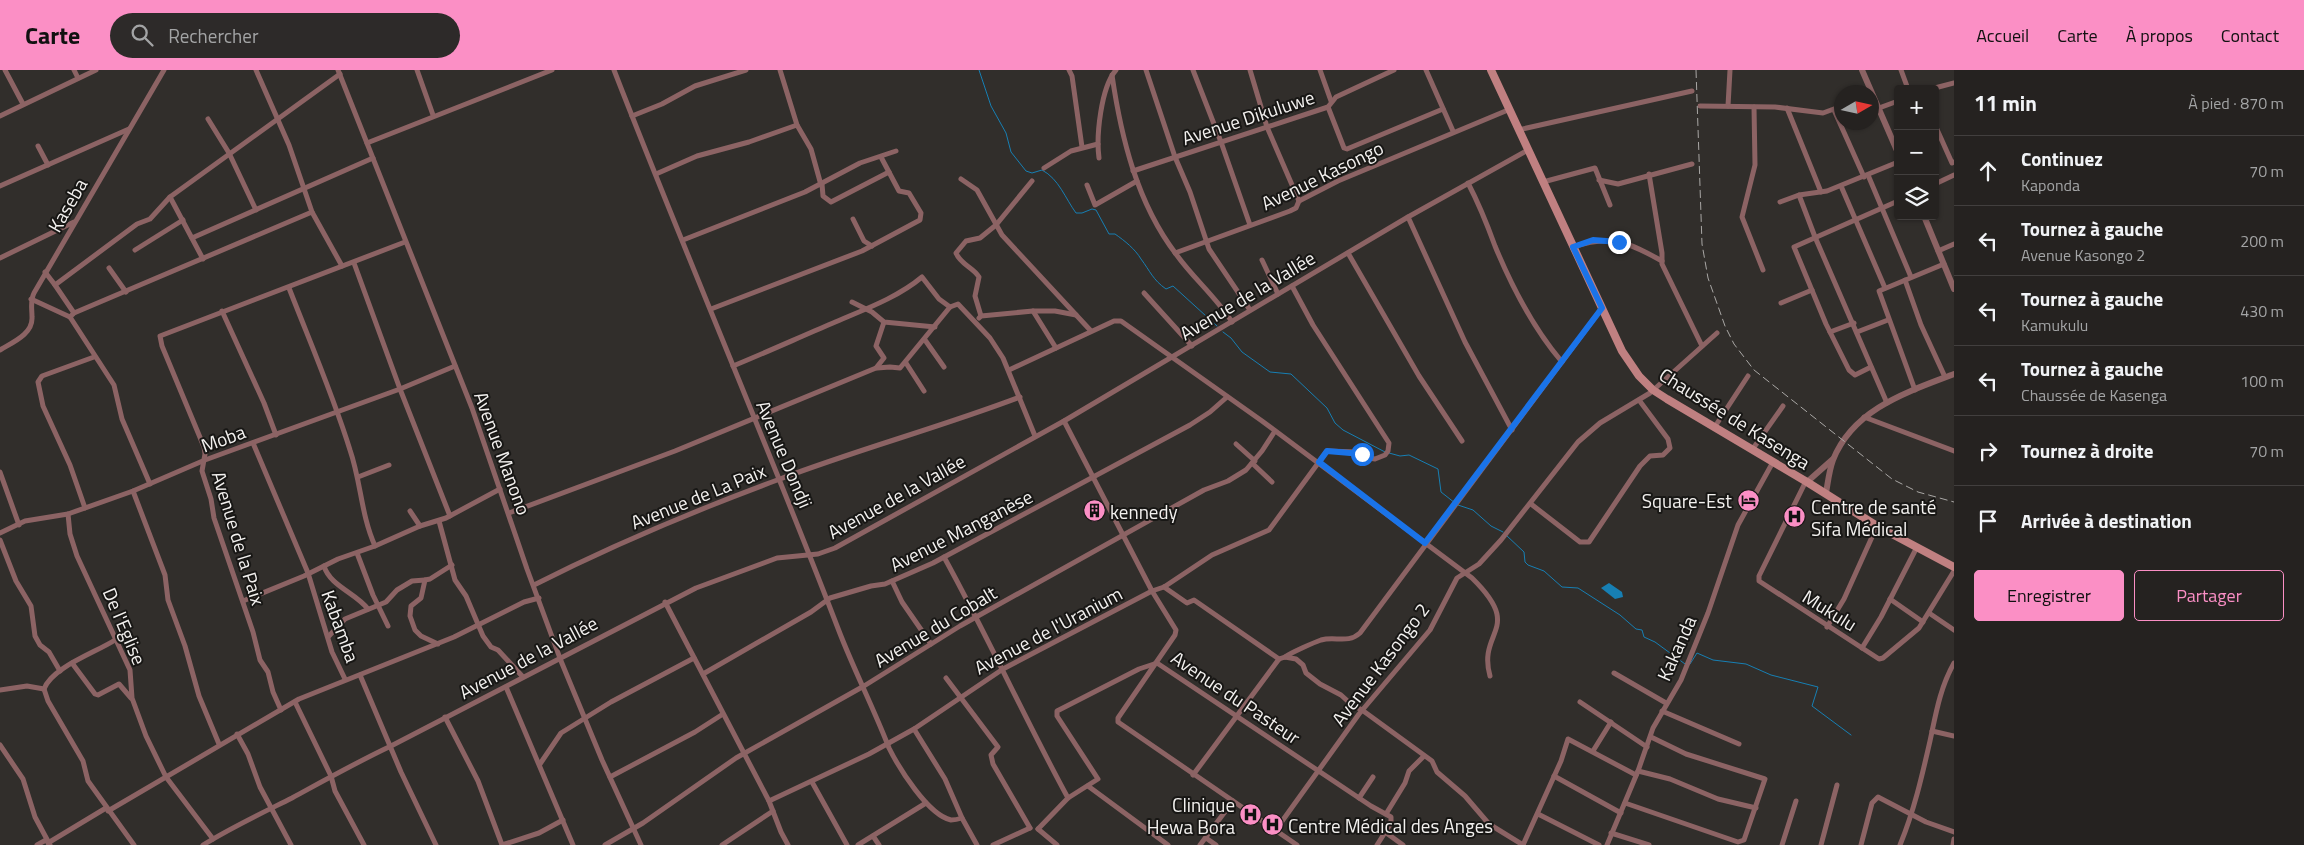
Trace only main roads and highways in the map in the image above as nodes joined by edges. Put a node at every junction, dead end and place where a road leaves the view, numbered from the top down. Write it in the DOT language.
graph roads {
  1 [pos="1493,70"];
  2 [pos="1954,569"];
  1 -- 2 [label="main road, Chaussée de Kasenga"];
}
